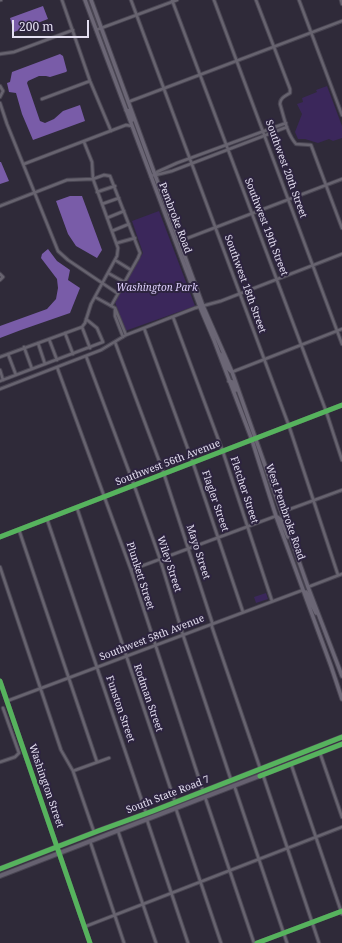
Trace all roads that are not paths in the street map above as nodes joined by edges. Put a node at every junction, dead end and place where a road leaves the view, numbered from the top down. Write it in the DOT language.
graph roads {
  1 [pos="62,0"];
  2 [pos="85,0"];
  3 [pos="91,0"];
  4 [pos="131,0"];
  5 [pos="177,0"];
  6 [pos="214,0"];
  7 [pos="256,0"];
  8 [pos="299,0"];
  9 [pos="340,0"];
  10 [pos="173,1"];
  11 [pos="342,4"];
  12 [pos="137,15"];
  13 [pos="342,21"];
  14 [pos="102,28"];
  15 [pos="73,30"];
  16 [pos="96,30"];
  17 [pos="311,32"];
  18 [pos="275,46"];
  19 [pos="0,54"];
  20 [pos="237,60"];
  21 [pos="111,70"];
  22 [pos="200,75"];
  23 [pos="90,81"];
  24 [pos="0,86"];
  25 [pos="164,88"];
  26 [pos="0,96"];
  27 [pos="42,99"];
  28 [pos="128,102"];
  29 [pos="0,103"];
  30 [pos="340,105"];
  31 [pos="126,110"];
  32 [pos="342,115"];
  33 [pos="287,125"];
  34 [pos="132,126"];
  35 [pos="111,131"];
  36 [pos="264,132"];
  37 [pos="265,136"];
  38 [pos="84,142"];
  39 [pos="143,142"];
  40 [pos="227,146"];
  41 [pos="228,150"];
  42 [pos="190,159"];
  43 [pos="192,163"];
  44 [pos="24,164"];
  45 [pos="155,175"];
  46 [pos="151,177"];
  47 [pos="93,179"];
  48 [pos="342,179"];
  49 [pos="326,185"];
  50 [pos="115,186"];
  51 [pos="98,192"];
  52 [pos="35,193"];
  53 [pos="119,198"];
  54 [pos="289,199"];
  55 [pos="102,204"];
  56 [pos="0,206"];
  57 [pos="124,211"];
  58 [pos="165,214"];
  59 [pos="252,214"];
  60 [pos="107,218"];
  61 [pos="129,224"];
  62 [pos="216,228"];
  63 [pos="342,228"];
  64 [pos="112,231"];
  65 [pos="134,238"];
  66 [pos="180,241"];
  67 [pos="117,243"];
  68 [pos="177,245"];
  69 [pos="342,254"];
  70 [pos="115,260"];
  71 [pos="314,265"];
  72 [pos="189,266"];
  73 [pos="131,270"];
  74 [pos="108,273"];
  75 [pos="0,274"];
  76 [pos="277,279"];
  77 [pos="0,280"];
  78 [pos="124,282"];
  79 [pos="102,284"];
  80 [pos="117,293"];
  81 [pos="240,293"];
  82 [pos="95,297"];
  83 [pos="111,306"];
  84 [pos="202,306"];
  85 [pos="173,317"];
  86 [pos="86,319"];
  87 [pos="82,327"];
  88 [pos="144,328"];
  89 [pos="342,329"];
  90 [pos="337,330"];
  91 [pos="66,333"];
  92 [pos="124,336"];
  93 [pos="49,339"];
  94 [pos="115,342"];
  95 [pos="38,343"];
  96 [pos="301,344"];
  97 [pos="342,344"];
  98 [pos="24,348"];
  99 [pos="90,348"];
  100 [pos="219,353"];
  101 [pos="8,354"];
  102 [pos="73,354"];
  103 [pos="86,356"];
  104 [pos="0,357"];
  105 [pos="264,359"];
  106 [pos="57,360"];
  107 [pos="45,364"];
  108 [pos="57,367"];
  109 [pos="32,369"];
  110 [pos="0,370"];
  111 [pos="232,372"];
  112 [pos="16,375"];
  113 [pos="2,380"];
  114 [pos="229,381"];
  115 [pos="0,389"];
  116 [pos="241,397"];
  117 [pos="342,405"];
  118 [pos="326,411"];
  119 [pos="289,426"];
  120 [pos="254,439"];
  121 [pos="223,452"];
  122 [pos="342,460"];
  123 [pos="193,463"];
  124 [pos="164,474"];
  125 [pos="134,485"];
  126 [pos="342,490"];
  127 [pos="269,491"];
  128 [pos="105,497"];
  129 [pos="314,500"];
  130 [pos="77,508"];
  131 [pos="281,512"];
  132 [pos="276,516"];
  133 [pos="47,519"];
  134 [pos="247,526"];
  135 [pos="19,530"];
  136 [pos="0,537"];
  137 [pos="218,537"];
  138 [pos="291,540"];
  139 [pos="189,549"];
  140 [pos="160,559"];
  141 [pos="294,563"];
  142 [pos="0,567"];
  143 [pos="131,570"];
  144 [pos="342,574"];
  145 [pos="338,576"];
  146 [pos="308,588"];
  147 [pos="303,590"];
  148 [pos="272,601"];
  149 [pos="243,612"];
  150 [pos="318,615"];
  151 [pos="212,624"];
  152 [pos="183,635"];
  153 [pos="155,646"];
  154 [pos="126,656"];
  155 [pos="98,667"];
  156 [pos="342,676"];
  157 [pos="69,678"];
  158 [pos="0,681"];
  159 [pos="40,688"];
  160 [pos="342,700"];
  161 [pos="7,701"];
  162 [pos="8,706"];
  163 [pos="2,708"];
  164 [pos="342,737"];
  165 [pos="342,744"];
  166 [pos="320,753"];
  167 [pos="109,758"];
  168 [pos="0,762"];
  169 [pos="98,762"];
  170 [pos="291,764"];
  171 [pos="260,768"];
  172 [pos="73,771"];
  173 [pos="263,774"];
  174 [pos="239,777"];
  175 [pos="232,780"];
  176 [pos="234,785"];
  177 [pos="226,788"];
  178 [pos="203,791"];
  179 [pos="205,797"];
  180 [pos="175,802"];
  181 [pos="176,809"];
  182 [pos="153,811"];
  183 [pos="146,813"];
  184 [pos="342,817"];
  185 [pos="147,820"];
  186 [pos="138,823"];
  187 [pos="342,827"];
  188 [pos="118,830"];
  189 [pos="94,832"];
  190 [pos="316,837"];
  191 [pos="90,842"];
  192 [pos="57,847"];
  193 [pos="287,848"];
  194 [pos="59,853"];
  195 [pos="259,859"];
  196 [pos="0,869"];
  197 [pos="230,870"];
  198 [pos="0,876"];
  199 [pos="200,882"];
  200 [pos="172,893"];
  201 [pos="143,904"];
  202 [pos="342,912"];
  203 [pos="114,915"];
  204 [pos="312,922"];
  205 [pos="84,927"];
  206 [pos="284,933"];
  207 [pos="90,943"];
  208 [pos="124,943"];
  209 [pos="156,943"];
  210 [pos="188,943"];
  211 [pos="221,943"];
  212 [pos="255,943"];
  213 [pos="287,943"];
  214 [pos="320,943"];
  1 -- 15 [label="street"];
  2 -- 16 [label="main road, Pembroke Road"];
  3 -- 14 [label="main road, Pembroke Road"];
  4 -- 12 [label="street, Southwest 18th Street"];
  5 -- 10 [label="street"];
  6 -- 20 [label="street, Southwest 20th Street"];
  7 -- 18 [label="street"];
  8 -- 17 [label="street"];
  9 -- 11 [label="street"];
  10 -- 12 [label="street"];
  10 -- 22 [label="street, Southwest 19th Street"];
  12 -- 14 [label="street"];
  12 -- 25 [label="street, Southwest 18th Street"];
  13 -- 17 [label="street"];
  14 -- 16 [label="street"];
  14 -- 28 [label="main road, Pembroke Road"];
  15 -- 19 [label="street"];
  15 -- 23 [label="street"];
  16 -- 21 [label="main road, Pembroke Road"];
  17 -- 18 [label="street"];
  17 -- 30 [label="street"];
  18 -- 20 [label="street"];
  18 -- 33 [label="street"];
  20 -- 22 [label="street"];
  20 -- 36 [label="street, Southwest 20th Street"];
  21 -- 28 [label="main road"];
  21 -- 31 [label="main road, Pembroke Road"];
  22 -- 25 [label="street"];
  22 -- 40 [label="street, Southwest 19th Street"];
  23 -- 27 [label="street"];
  23 -- 35 [label="street"];
  24 -- 26 [label="street"];
  25 -- 28 [label="street"];
  25 -- 42 [label="street, Southwest 18th Street"];
  28 -- 39 [label="main road, Pembroke Road"];
  29 -- 44 [label="street"];
  30 -- 32 [label="street"];
  31 -- 34 [label="main road, Pembroke Road"];
  31 -- 39 [label="main road"];
  33 -- 36 [label="street"];
  33 -- 37 [label="street"];
  33 -- 49 [label="street"];
  34 -- 35 [label="street"];
  34 -- 46 [label="main road, Pembroke Road"];
  35 -- 38 [label="street"];
  36 -- 37 [label="street, Southwest 20th Street"];
  36 -- 40 [label="street"];
  37 -- 41 [label="street"];
  37 -- 54 [label="street, Southwest 20th Street"];
  38 -- 44 [label="street"];
  38 -- 47 [label="street"];
  39 -- 45 [label="main road, Pembroke Road"];
  40 -- 41 [label="street, Southwest 19th Street"];
  40 -- 42 [label="street"];
  41 -- 43 [label="street"];
  41 -- 59 [label="street, Southwest 19th Street"];
  42 -- 43 [label="street, Southwest 18th Street"];
  42 -- 45 [label="street"];
  43 -- 45 [label="street"];
  43 -- 62 [label="street, Southwest 18th Street"];
  44 -- 52 [label="street"];
  45 -- 46 [label="street"];
  45 -- 66 [label="main road, Pembroke Road"];
  46 -- 58 [label="main road, Pembroke Road"];
  47 -- 50 [label="street"];
  47 -- 51 [label="street"];
  47 -- 52 [label="street"];
  48 -- 49 [label="street"];
  49 -- 54 [label="street"];
  49 -- 63 [label="street"];
  50 -- 51 [label="street"];
  50 -- 53 [label="street"];
  51 -- 55 [label="street"];
  52 -- 56 [label="street"];
  52 -- 79 [label="street"];
  53 -- 55 [label="street"];
  53 -- 57 [label="street"];
  54 -- 59 [label="street"];
  54 -- 71 [label="street, Southwest 20th Street"];
  55 -- 60 [label="street"];
  57 -- 60 [label="street"];
  57 -- 61 [label="street"];
  58 -- 66 [label="main road"];
  58 -- 68 [label="main road, Pembroke Road"];
  59 -- 62 [label="street"];
  59 -- 76 [label="street, Southwest 19th Street"];
  60 -- 64 [label="street"];
  61 -- 64 [label="street"];
  61 -- 65 [label="street"];
  62 -- 66 [label="street"];
  62 -- 81 [label="street, Southwest 18th Street"];
  64 -- 67 [label="street"];
  65 -- 67 [label="street"];
  65 -- 73 [label="street"];
  66 -- 72 [label="main road, Pembroke Road"];
  67 -- 70 [label="street"];
  68 -- 72 [label="main road"];
  68 -- 84 [label="main road, Pembroke Road"];
  69 -- 71 [label="street"];
  70 -- 73 [label="street"];
  70 -- 74 [label="street"];
  71 -- 76 [label="street"];
  71 -- 90 [label="street, Southwest 20th Street"];
  72 -- 84 [label="main road, Pembroke Road"];
  73 -- 78 [label="street"];
  74 -- 78 [label="street"];
  74 -- 79 [label="street"];
  75 -- 77 [label="street"];
  76 -- 81 [label="street"];
  76 -- 96 [label="street, Southwest 19th Street"];
  78 -- 80 [label="street"];
  79 -- 80 [label="street"];
  79 -- 82 [label="street"];
  80 -- 83 [label="street"];
  81 -- 84 [label="street"];
  81 -- 105 [label="street, Southwest 18th Street"];
  82 -- 83 [label="street"];
  82 -- 86 [label="street"];
  83 -- 92 [label="street"];
  84 -- 85 [label="street"];
  84 -- 100 [label="main road, Pembroke Road"];
  84 -- 111 [label="main road, Pembroke Road"];
  85 -- 88 [label="street"];
  85 -- 121 [label="street, Fletcher Street"];
  86 -- 87 [label="street"];
  86 -- 99 [label="street"];
  87 -- 91 [label="street"];
  87 -- 99 [label="street"];
  88 -- 92 [label="street"];
  88 -- 123 [label="street, Flagler Street"];
  89 -- 90 [label="street"];
  90 -- 96 [label="street"];
  90 -- 97 [label="street, Southwest 20th Street"];
  91 -- 93 [label="street"];
  91 -- 102 [label="street"];
  92 -- 94 [label="street"];
  93 -- 95 [label="street"];
  93 -- 106 [label="street"];
  94 -- 103 [label="street"];
  94 -- 124 [label="street, Mayo Street"];
  95 -- 98 [label="street"];
  95 -- 107 [label="street"];
  96 -- 105 [label="street"];
  96 -- 118 [label="street, Southwest 19th Street"];
  98 -- 101 [label="street"];
  98 -- 109 [label="street"];
  99 -- 102 [label="street"];
  100 -- 111 [label="main road"];
  100 -- 114 [label="main road, Pembroke Road"];
  101 -- 104 [label="street"];
  101 -- 112 [label="street"];
  102 -- 106 [label="street"];
  103 -- 108 [label="street"];
  103 -- 125 [label="street, Wiley Street"];
  105 -- 111 [label="street"];
  105 -- 119 [label="street, Southwest 18th Street"];
  106 -- 107 [label="street"];
  107 -- 109 [label="street"];
  108 -- 115 [label="street"];
  108 -- 128 [label="street, Plunkett Street"];
  109 -- 112 [label="street"];
  110 -- 113 [label="street"];
  111 -- 116 [label="main road, Pembroke Road"];
  112 -- 113 [label="street"];
  114 -- 116 [label="main road"];
  114 -- 120 [label="main road, Pembroke Road"];
  116 -- 120 [label="main road, Pembroke Road"];
  117 -- 118 [label="street, Southwest 56th Avenue"];
  118 -- 119 [label="street, Southwest 56th Avenue"];
  118 -- 122 [label="street, Southwest 19th Street"];
  119 -- 120 [label="street, Southwest 56th Avenue"];
  119 -- 129 [label="street, Southwest 18th Street"];
  120 -- 121 [label="street, Southwest 56th Avenue"];
  120 -- 127 [label="main road, West Pembroke Road"];
  120 -- 131 [label="main road, West Pembroke Road"];
  121 -- 123 [label="street, Southwest 56th Avenue"];
  121 -- 134 [label="street, Fletcher Street"];
  123 -- 124 [label="street, Southwest 56th Avenue"];
  123 -- 137 [label="street, Flagler Street"];
  124 -- 125 [label="street, Southwest 56th Avenue"];
  124 -- 139 [label="street, Mayo Street"];
  125 -- 128 [label="street, Southwest 56th Avenue"];
  125 -- 140 [label="street, Wiley Street"];
  126 -- 129 [label="street"];
  127 -- 131 [label="main road"];
  127 -- 132 [label="main road, West Pembroke Road"];
  128 -- 130 [label="street, Southwest 56th Avenue"];
  128 -- 143 [label="street, Plunkett Street"];
  129 -- 131 [label="street"];
  129 -- 145 [label="street, Southwest 18th Street"];
  130 -- 133 [label="street, Southwest 56th Avenue"];
  130 -- 154 [label="street, Rodman Street"];
  131 -- 138 [label="main road, West Pembroke Road"];
  132 -- 134 [label="street"];
  132 -- 138 [label="main road"];
  132 -- 141 [label="main road, West Pembroke Road"];
  133 -- 135 [label="street, Southwest 56th Avenue"];
  133 -- 155 [label="street, Funston Street"];
  134 -- 137 [label="street"];
  134 -- 148 [label="street, Fletcher Street"];
  135 -- 136 [label="street, Southwest 56th Avenue"];
  135 -- 157 [label="street"];
  137 -- 139 [label="street"];
  137 -- 149 [label="street, Flagler Street"];
  138 -- 146 [label="main road, West Pembroke Road"];
  139 -- 140 [label="street"];
  139 -- 151 [label="street, Mayo Street"];
  140 -- 143 [label="street"];
  140 -- 152 [label="street, Wiley Street"];
  141 -- 146 [label="main road"];
  141 -- 147 [label="main road, West Pembroke Road"];
  142 -- 159 [label="street"];
  143 -- 153 [label="street, Plunkett Street"];
  144 -- 145 [label="street"];
  145 -- 146 [label="street"];
  146 -- 150 [label="main road"];
  147 -- 148 [label="street, Southwest 58th Avenue"];
  147 -- 150 [label="main road"];
  147 -- 160 [label="main road"];
  148 -- 149 [label="street, Southwest 58th Avenue"];
  149 -- 151 [label="street, Southwest 58th Avenue"];
  150 -- 156 [label="main road"];
  151 -- 152 [label="street, Southwest 58th Avenue"];
  151 -- 171 [label="street, Mayo Street"];
  152 -- 153 [label="street, Southwest 58th Avenue"];
  152 -- 175 [label="street, Wiley Street"];
  153 -- 154 [label="street, Southwest 58th Avenue"];
  153 -- 178 [label="street, Plunkett Street"];
  154 -- 155 [label="street, Southwest 58th Avenue"];
  154 -- 180 [label="street, Rodman Street"];
  155 -- 157 [label="street, Southwest 58th Avenue"];
  155 -- 183 [label="street, Funston Street"];
  157 -- 159 [label="street, Southwest 58th Avenue"];
  157 -- 169 [label="street"];
  158 -- 161 [label="street, Washington Street"];
  159 -- 161 [label="street, Southwest 58th Avenue"];
  159 -- 172 [label="street"];
  161 -- 162 [label="street, Washington Street"];
  162 -- 163 [label="street"];
  162 -- 192 [label="street, Washington Street"];
  163 -- 168 [label="street"];
  164 -- 171 [label="main road, South State Road 7"];
  165 -- 166 [label="main road, South State Road 7"];
  166 -- 170 [label="main road, South State Road 7"];
  166 -- 184 [label="street"];
  167 -- 169 [label="street"];
  169 -- 172 [label="street"];
  170 -- 173 [label="main road, South State Road 7"];
  170 -- 190 [label="street"];
  171 -- 174 [label="main road, South State Road 7"];
  172 -- 189 [label="street"];
  173 -- 176 [label="main road, South State Road 7"];
  173 -- 193 [label="street"];
  174 -- 175 [label="main road, South State Road 7"];
  174 -- 176 [label="main road"];
  175 -- 177 [label="main road"];
  175 -- 178 [label="main road, South State Road 7"];
  176 -- 177 [label="main road, South State Road 7"];
  176 -- 195 [label="street"];
  177 -- 179 [label="main road, South State Road 7"];
  178 -- 180 [label="main road, South State Road 7"];
  179 -- 181 [label="main road, South State Road 7"];
  179 -- 197 [label="street"];
  180 -- 182 [label="main road, South State Road 7"];
  181 -- 185 [label="main road, South State Road 7"];
  181 -- 199 [label="street"];
  182 -- 183 [label="main road, South State Road 7"];
  182 -- 185 [label="main road"];
  183 -- 186 [label="main road"];
  183 -- 189 [label="main road, South State Road 7"];
  185 -- 186 [label="main road, South State Road 7"];
  185 -- 200 [label="street"];
  186 -- 188 [label="main road, South State Road 7"];
  187 -- 190 [label="street"];
  188 -- 191 [label="main road, South State Road 7"];
  188 -- 201 [label="street"];
  189 -- 192 [label="main road, South State Road 7"];
  190 -- 193 [label="street"];
  190 -- 202 [label="street"];
  191 -- 194 [label="main road, South State Road 7"];
  191 -- 203 [label="street"];
  192 -- 194 [label="street, Washington Street"];
  192 -- 196 [label="main road, South State Road 7"];
  193 -- 195 [label="street"];
  193 -- 204 [label="street"];
  194 -- 198 [label="main road, South State Road 7"];
  194 -- 205 [label="street, Washington Street"];
  195 -- 197 [label="street"];
  195 -- 206 [label="street"];
  197 -- 199 [label="street"];
  197 -- 212 [label="street"];
  199 -- 200 [label="street"];
  199 -- 211 [label="street"];
  200 -- 201 [label="street"];
  200 -- 210 [label="street"];
  201 -- 203 [label="street"];
  201 -- 209 [label="street"];
  202 -- 204 [label="street"];
  203 -- 205 [label="street"];
  203 -- 208 [label="street"];
  204 -- 206 [label="street"];
  204 -- 214 [label="street"];
  205 -- 207 [label="street, Washington Street"];
  206 -- 212 [label="street"];
  206 -- 213 [label="street"];
}
